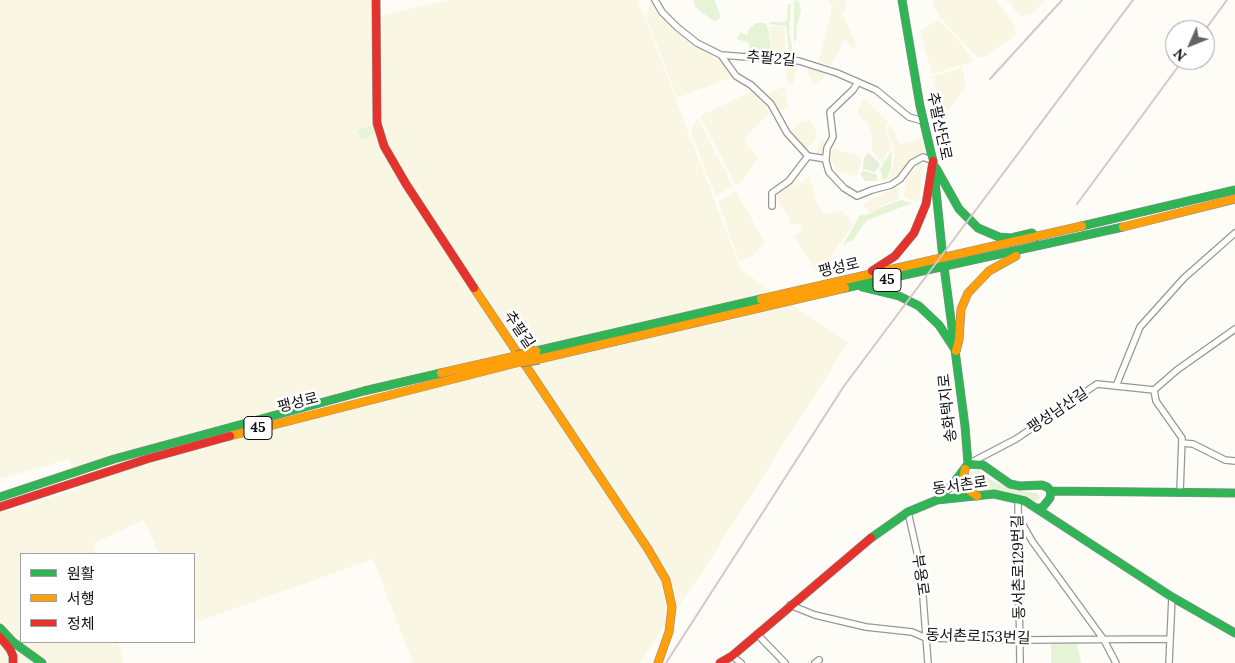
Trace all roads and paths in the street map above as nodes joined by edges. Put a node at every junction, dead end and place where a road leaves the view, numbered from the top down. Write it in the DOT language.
graph roads {
  1 [pos="376,0"];
  2 [pos="655,0"];
  3 [pos="902,0"];
  4 [pos="720,55"];
  5 [pos="858,82"];
  6 [pos="923,122"];
  7 [pos="826,155"];
  8 [pos="808,156"];
  9 [pos="933,161"];
  10 [pos="1235,190"];
  11 [pos="1235,199"];
  12 [pos="772,206"];
  13 [pos="1235,233"];
  14 [pos="1036,238"];
  15 [pos="1043,246"];
  16 [pos="944,264"];
  17 [pos="862,276"];
  18 [pos="859,286"];
  19 [pos="1235,329"];
  20 [pos="956,351"];
  21 [pos="537,355"];
  22 [pos="518,359"];
  23 [pos="1116,386"];
  24 [pos="1154,390"];
  25 [pos="1182,443"];
  26 [pos="1235,461"];
  27 [pos="968,464"];
  28 [pos="1051,491"];
  29 [pos="1180,492"];
  30 [pos="1235,493"];
  31 [pos="0,496"];
  32 [pos="977,496"];
  33 [pos="937,500"];
  34 [pos="1018,500"];
  35 [pos="0,507"];
  36 [pos="1037,508"];
  37 [pos="908,512"];
  38 [pos="1019,518"];
  39 [pos="1172,597"];
  40 [pos="790,605"];
  41 [pos="0,628"];
  42 [pos="1235,633"];
  43 [pos="757,634"];
  44 [pos="0,637"];
  45 [pos="926,638"];
  46 [pos="1170,638"];
  47 [pos="1020,640"];
  48 [pos="1104,640"];
  49 [pos="732,656"];
  50 [pos="928,660"];
  51 [pos="13,663"];
  52 [pos="42,663"];
  53 [pos="658,663"];
  54 [pos="720,663"];
  55 [pos="741,663"];
  56 [pos="785,663"];
  57 [pos="934,663"];
  58 [pos="1020,663"];
  59 [pos="1116,663"];
  60 [pos="1169,663"];
  1 -- 53 [label="main road, 추팔길"];
  2 -- 4 [label="street, 추팔2길"];
  3 -- 6 [label="main road, 추팔산단로"];
  4 -- 5 [label="street, 추팔2길"];
  4 -- 8 [label="street"];
  5 -- 6 [label="street, 추팔2길"];
  5 -- 7 [label="street"];
  6 -- 9 [label="main road, 추팔산단로"];
  7 -- 8 [label="street"];
  7 -- 9 [label="street"];
  8 -- 12 [label="street"];
  9 -- 14 [label="main road"];
  9 -- 16 [label="main road, 추팔산단로"];
  9 -- 17 [label="main road"];
  10 -- 14 [label="main road, 팽성로 / 45"];
  11 -- 15 [label="main road, 팽성로 / 45"];
  13 -- 23 [label="street"];
  14 -- 16 [label="main road, 팽성로 / 45"];
  15 -- 16 [label="main road, 팽성로 / 45"];
  15 -- 20 [label="main road"];
  16 -- 17 [label="main road, 팽성로 / 45"];
  16 -- 18 [label="main road, 팽성로 / 45"];
  16 -- 20 [label="main road, 송화택지로"];
  17 -- 21 [label="main road, 팽성로 / 45"];
  18 -- 20 [label="main road"];
  18 -- 21 [label="main road, 팽성로 / 45"];
  19 -- 24 [label="street"];
  20 -- 27 [label="main road, 송화택지로"];
  21 -- 22 [label="main road, 45, bridge"];
  22 -- 31 [label="main road, 팽성로 / 45"];
  22 -- 35 [label="main road, 팽성로 / 45"];
  23 -- 24 [label="street, 팽성남산길"];
  23 -- 27 [label="street, 팽성남산길"];
  24 -- 25 [label="street"];
  25 -- 26 [label="street"];
  25 -- 29 [label="street"];
  27 -- 28 [label="main road"];
  27 -- 32 [label="main road, 송화택지로"];
  27 -- 33 [label="main road"];
  28 -- 29 [label="main road"];
  28 -- 36 [label="main road"];
  29 -- 30 [label="main road"];
  32 -- 33 [label="main road, 동서촌로"];
  32 -- 34 [label="main road, 동서촌로"];
  33 -- 37 [label="main road, 동서촌로"];
  34 -- 36 [label="main road, 동서촌로"];
  34 -- 38 [label="street, 동서촌로129번길"];
  36 -- 39 [label="main road, 동서촌로"];
  37 -- 40 [label="main road, 동서촌로"];
  37 -- 45 [label="street, 부용로"];
  38 -- 47 [label="street, 동서촌로129번길"];
  38 -- 48 [label="street"];
  39 -- 42 [label="main road, 동서촌로"];
  39 -- 46 [label="street"];
  40 -- 43 [label="main road, 동서촌로"];
  40 -- 45 [label="street, 동서촌로153번길"];
  41 -- 52 [label="main road"];
  43 -- 49 [label="main road, 동서촌로"];
  43 -- 56 [label="street"];
  44 -- 51 [label="main road"];
  45 -- 47 [label="street, 동서촌로153번길"];
  45 -- 50 [label="street, 부용로"];
  46 -- 48 [label="street, 동서촌로153번길"];
  46 -- 60 [label="street"];
  47 -- 48 [label="street, 동서촌로153번길"];
  47 -- 58 [label="street, 동서촌로129번길"];
  48 -- 59 [label="street"];
  49 -- 54 [label="main road, 동서촌로"];
  49 -- 55 [label="street"];
  50 -- 57 [label="street"];
}
